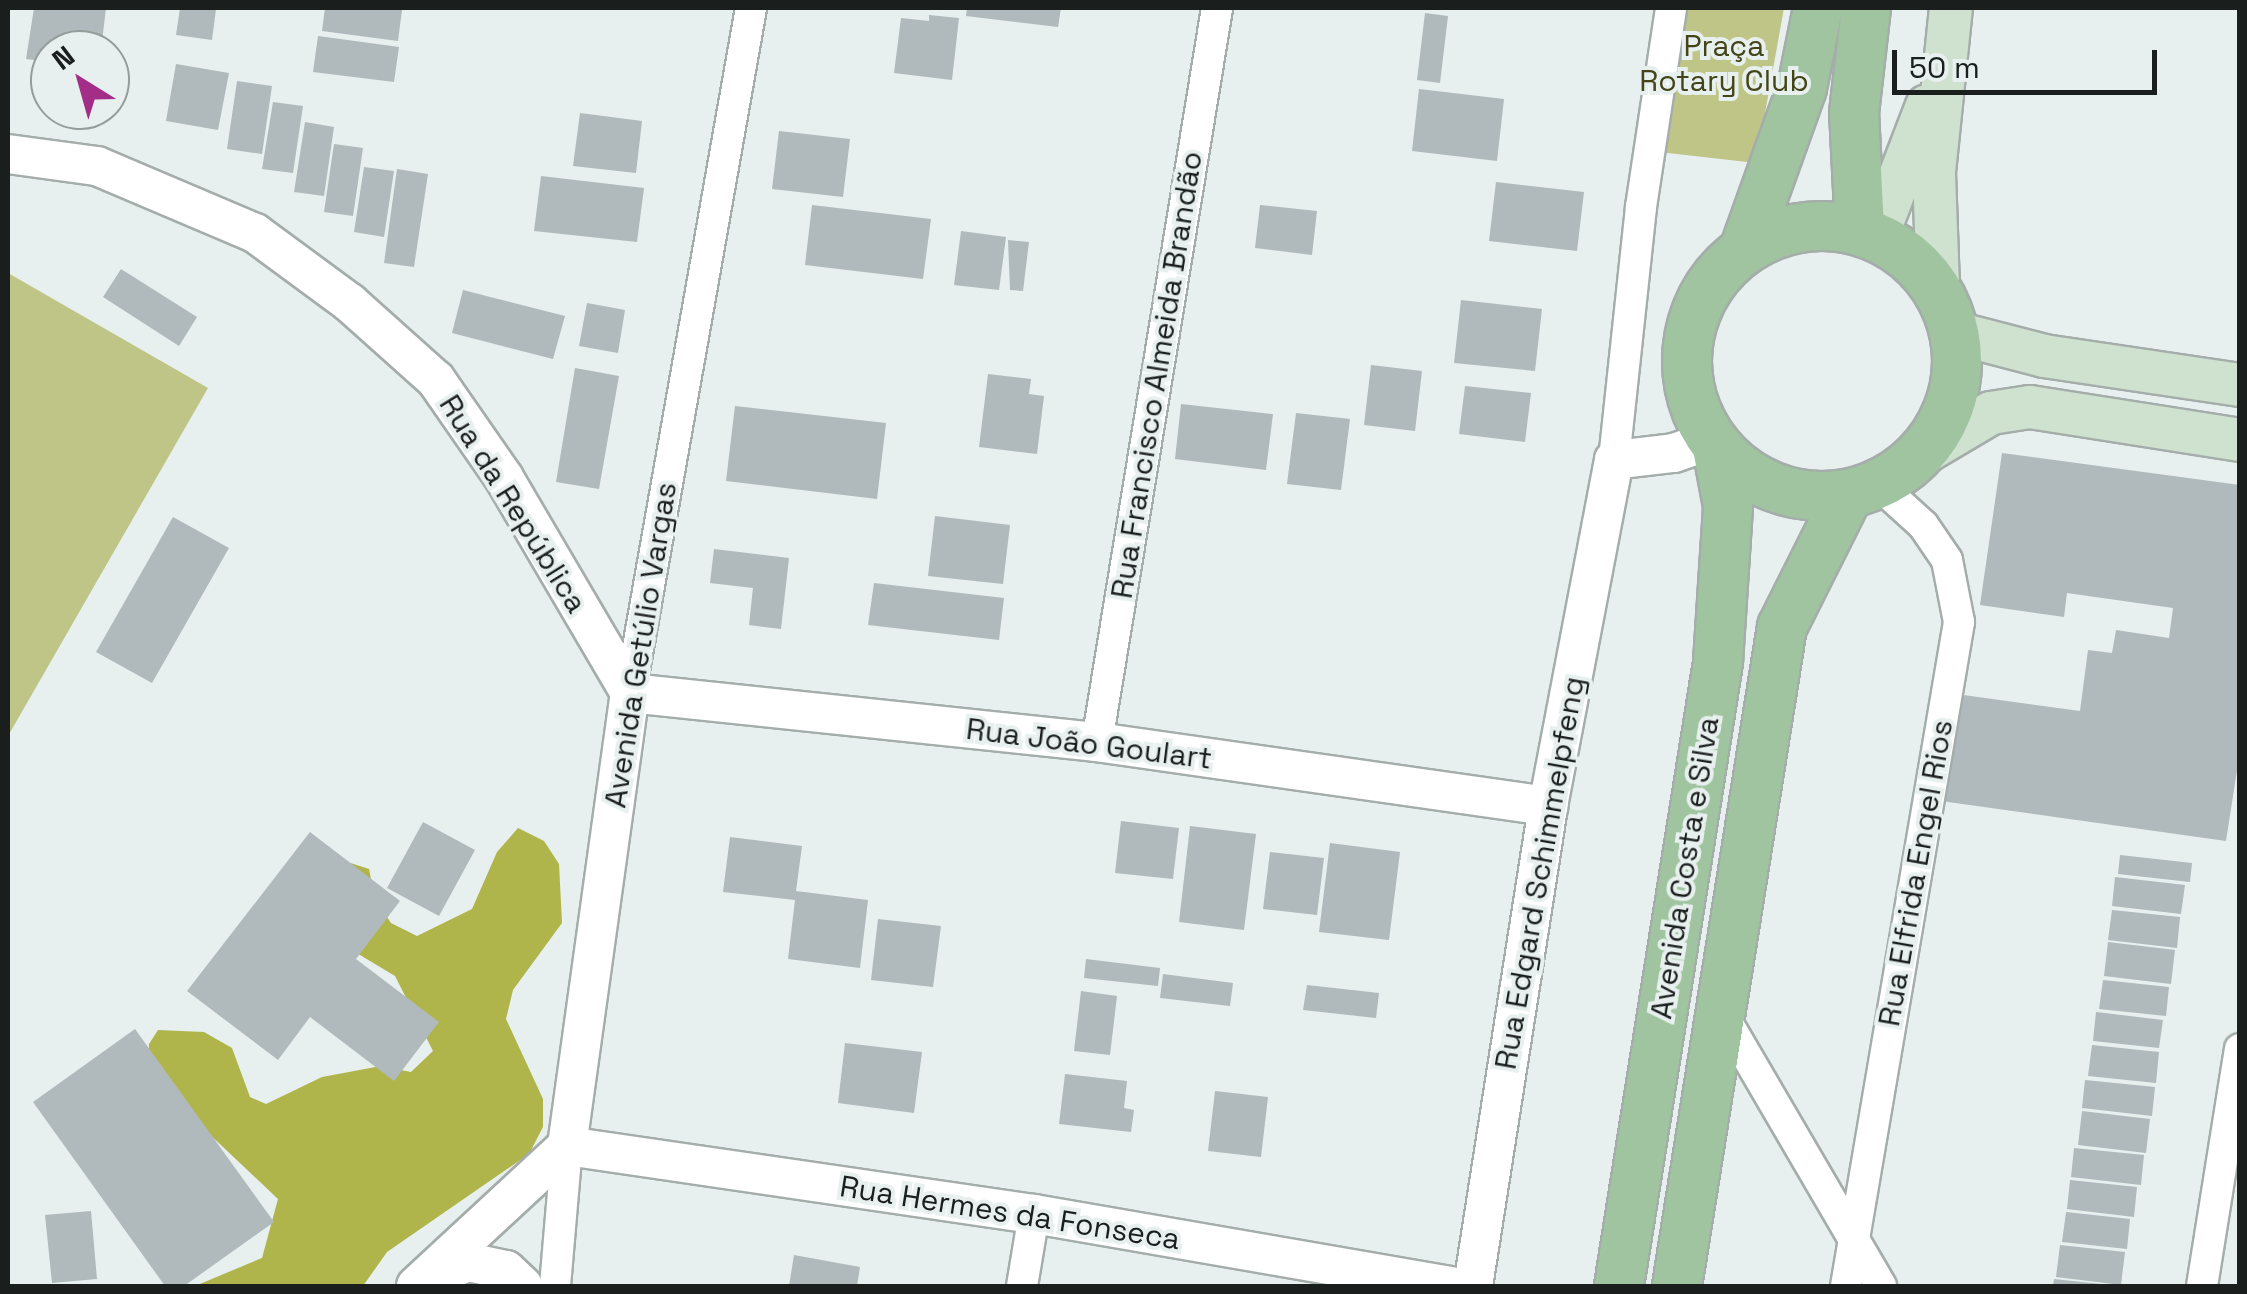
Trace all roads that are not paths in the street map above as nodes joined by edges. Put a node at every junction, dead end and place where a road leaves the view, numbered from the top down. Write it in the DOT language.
graph roads {
  1 [pos="751,8"];
  2 [pos="1217,8"];
  3 [pos="1670,8"];
  4 [pos="1818,8"];
  5 [pos="1866,8"];
  6 [pos="1951,8"];
  7 [pos="1940,78"];
  8 [pos="8,154"];
  9 [pos="1869,233"];
  10 [pos="1744,250"];
  11 [pos="1938,286"];
  12 [pos="1956,333"];
  13 [pos="2240,384"];
  14 [pos="2240,440"];
  15 [pos="1714,444"];
  16 [pos="1922,454"];
  17 [pos="1614,460"];
  18 [pos="1864,490"];
  19 [pos="630,693"];
  20 [pos="1097,742"];
  21 [pos="1548,806"];
  22 [pos="1721,1012"];
  23 [pos="2240,1049"];
  24 [pos="567,1146"];
  25 [pos="1034,1214"];
  26 [pos="1855,1232"];
  27 [pos="420,1283"];
  28 [pos="523,1286"];
  29 [pos="555,1286"];
  30 [pos="1022,1286"];
  31 [pos="1452,1286"];
  32 [pos="1473,1286"];
  33 [pos="1619,1286"];
  34 [pos="1677,1286"];
  35 [pos="1846,1286"];
  36 [pos="1881,1286"];
  37 [pos="2202,1286"];
  1 -- 19 [label="street, Avenida Getúlio Vargas"];
  2 -- 20 [label="street, Rua Francisco Almeida Brandão"];
  3 -- 17 [label="street, Rua Edgard Schimmelpfeng"];
  4 -- 10 [label="main road, Avenida Costa e Silva"];
  5 -- 9 [label="main road"];
  6 -- 7 [label="main road"];
  7 -- 9 [label="main road"];
  7 -- 11 [label="main road"];
  8 -- 19 [label="street, Rua da República"];
  9 -- 10 [label="main road, Avenida Costa e Silva"];
  9 -- 11 [label="main road, Avenida Costa e Silva"];
  10 -- 15 [label="main road, Avenida Costa e Silva"];
  11 -- 12 [label="main road, Avenida Costa e Silva"];
  12 -- 13 [label="main road"];
  12 -- 16 [label="main road, Avenida Costa e Silva"];
  14 -- 16 [label="main road"];
  15 -- 17 [label="street"];
  15 -- 18 [label="main road, Avenida Costa e Silva"];
  15 -- 33 [label="main road, Avenida Costa e Silva"];
  16 -- 18 [label="main road, Avenida Costa e Silva"];
  17 -- 21 [label="street, Rua Edgard Schimmelpfeng"];
  18 -- 22 [label="main road, Avenida Costa e Silva"];
  18 -- 26 [label="street, Rua Elfrida Engel Rios"];
  19 -- 20 [label="street, Rua João Goulart"];
  19 -- 24 [label="street, Avenida Getúlio Vargas"];
  20 -- 21 [label="street, Rua João Goulart"];
  21 -- 32 [label="street, Rua Edgard Schimmelpfeng"];
  22 -- 26 [label="street"];
  22 -- 34 [label="main road, Avenida Costa e Silva"];
  23 -- 37 [label="street"];
  24 -- 25 [label="street, Rua Hermes da Fonseca"];
  24 -- 27 [label="street"];
  24 -- 29 [label="street, Avenida Getúlio Vargas"];
  25 -- 30 [label="street"];
  25 -- 31 [label="street, Rua Hermes da Fonseca"];
  26 -- 35 [label="street, Rua Elfrida Engel Rios"];
  26 -- 36 [label="street"];
  27 -- 28 [label="street"];
}
